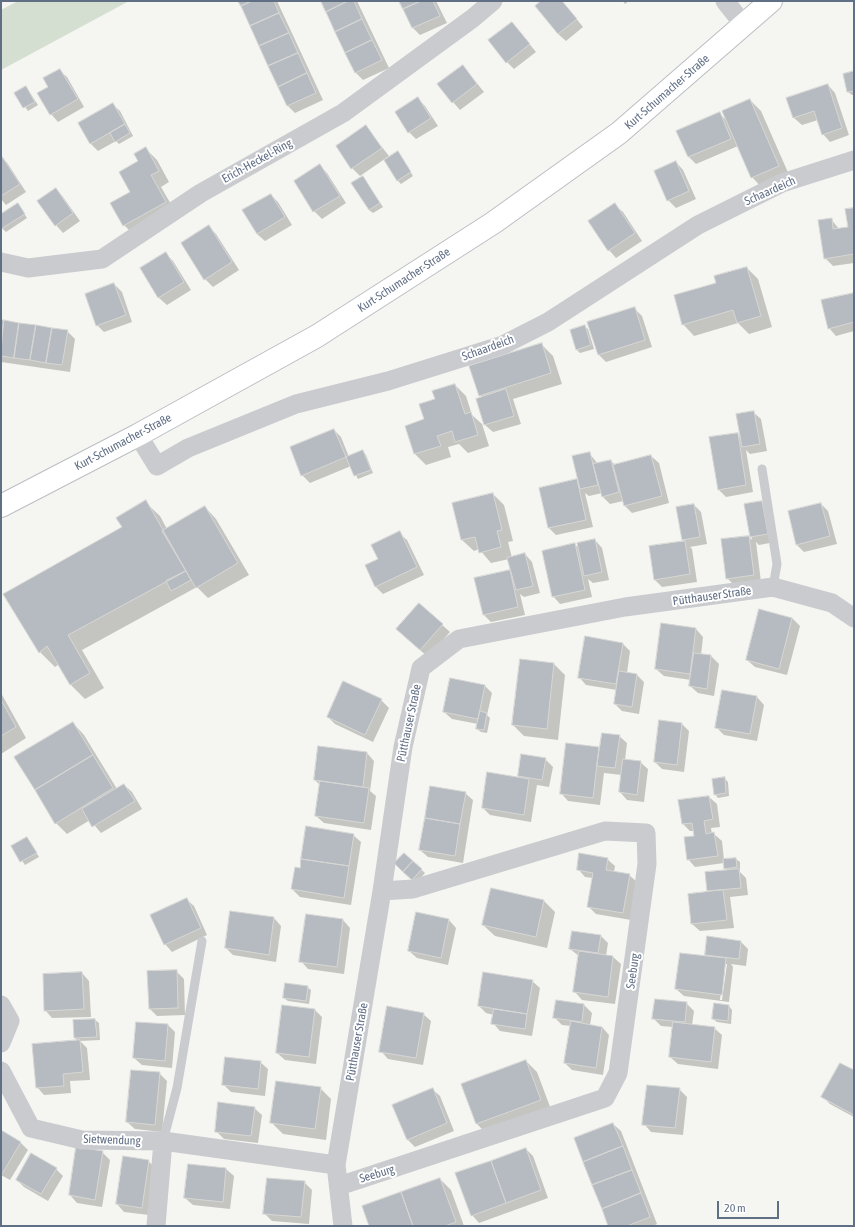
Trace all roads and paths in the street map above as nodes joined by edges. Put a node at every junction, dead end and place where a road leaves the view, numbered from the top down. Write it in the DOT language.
graph roads {
  1 [pos="493,1"];
  2 [pos="725,1"];
  3 [pos="771,1"];
  4 [pos="744,25"];
  5 [pos="854,160"];
  6 [pos="1,262"];
  7 [pos="138,435"];
  8 [pos="762,470"];
  9 [pos="1,506"];
  10 [pos="773,587"];
  11 [pos="854,618"];
  12 [pos="382,891"];
  13 [pos="202,941"];
  14 [pos="1,1005"];
  15 [pos="1,1043"];
  16 [pos="1,1070"];
  17 [pos="164,1141"];
  18 [pos="336,1165"];
  19 [pos="339,1186"];
  20 [pos="156,1226"];
  21 [pos="343,1226"];
  1 -- 6 [label="street, Erich-Heckel-Ring"];
  2 -- 4 [label="street"];
  3 -- 4 [label="main road, Kurt-Schumacher-Straße"];
  4 -- 7 [label="main road, Kurt-Schumacher-Straße"];
  5 -- 7 [label="street, Schaardeich"];
  7 -- 9 [label="main road, Kurt-Schumacher-Straße"];
  8 -- 10 [label="lane"];
  10 -- 11 [label="street, Pütthauser Straße"];
  10 -- 12 [label="street, Pütthauser Straße"];
  12 -- 18 [label="street, Pütthauser Straße"];
  12 -- 19 [label="street, Seeburg"];
  13 -- 17 [label="lane"];
  14 -- 15 [label="street"];
  16 -- 17 [label="street, Sietwendung"];
  17 -- 18 [label="street, Sietwendung"];
  17 -- 20 [label="street"];
  18 -- 19 [label="street, Pütthauser Straße"];
  19 -- 21 [label="street, Pütthauser Straße"];
}
